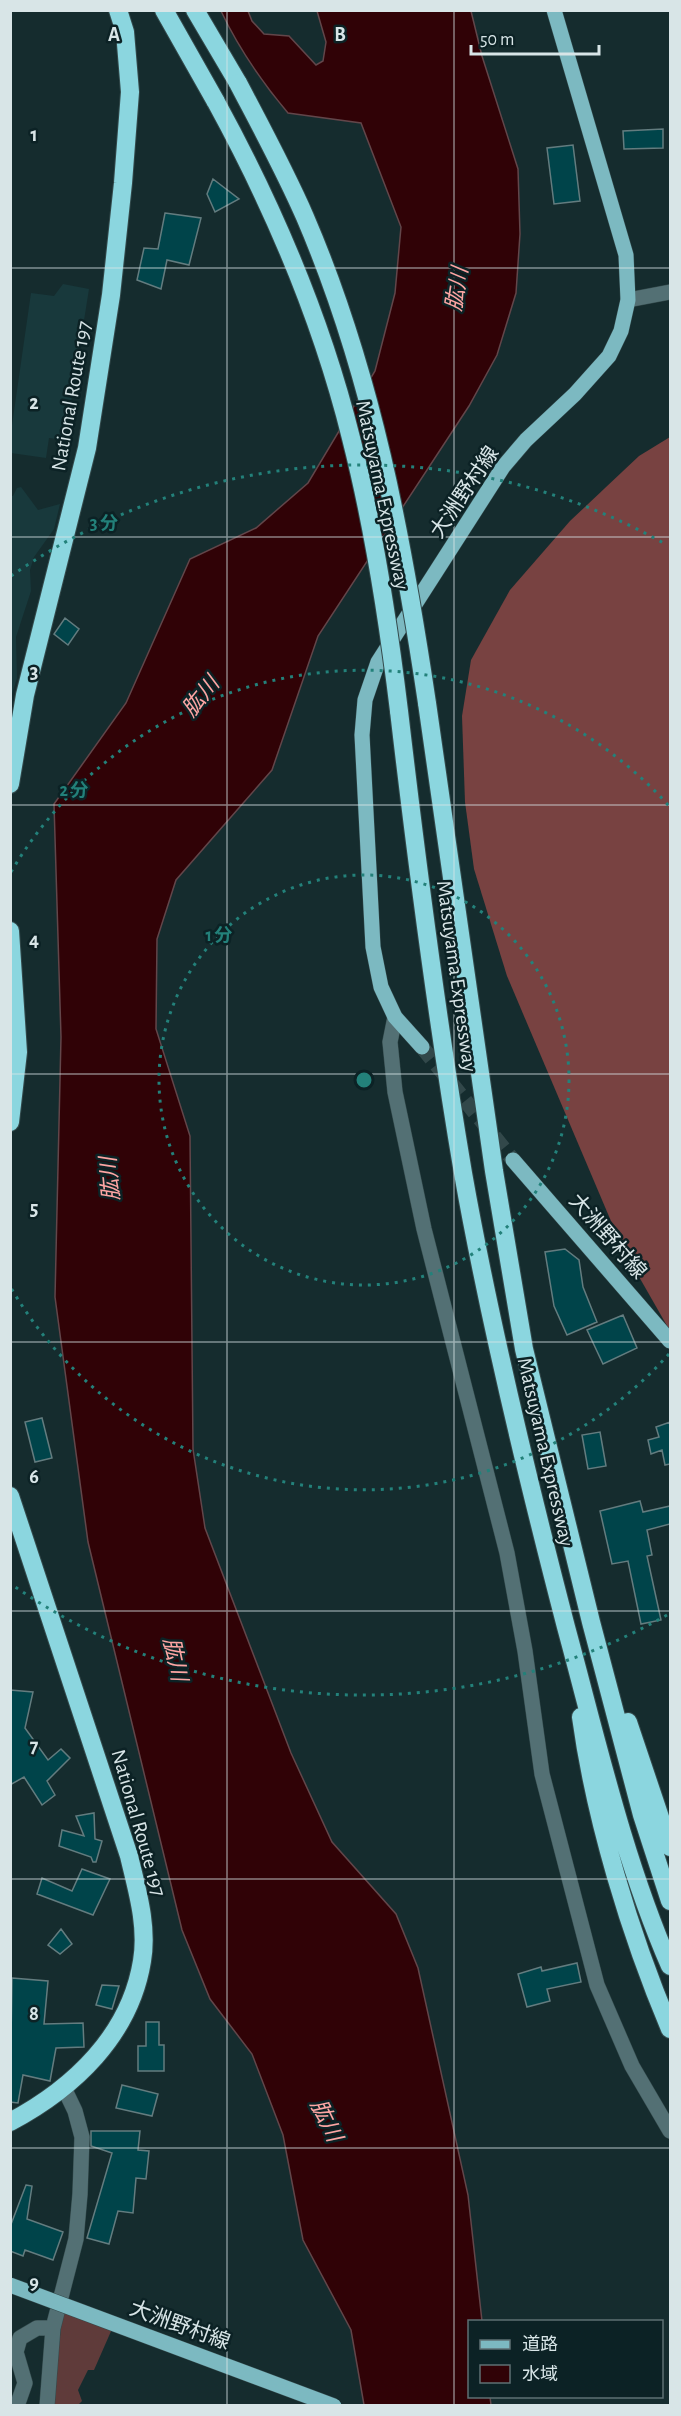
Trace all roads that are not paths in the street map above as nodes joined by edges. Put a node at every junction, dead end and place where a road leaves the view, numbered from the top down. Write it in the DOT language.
graph roads {
  1 [pos="118,10"];
  2 [pos="164,10"];
  3 [pos="195,10"];
  4 [pos="554,10"];
  5 [pos="670,292"];
  6 [pos="628,300"];
  7 [pos="10,784"];
  8 [pos="10,931"];
  9 [pos="395,1017"];
  10 [pos="422,1047"];
  11 [pos="10,1122"];
  12 [pos="513,1160"];
  13 [pos="670,1341"];
  14 [pos="10,1496"];
  15 [pos="591,1622"];
  16 [pos="569,1638"];
  17 [pos="670,1847"];
  18 [pos="670,1901"];
  19 [pos="670,1966"];
  20 [pos="670,2029"];
  21 [pos="64,2088"];
  22 [pos="10,2122"];
  23 [pos="670,2131"];
  24 [pos="10,2285"];
  25 [pos="53,2328"];
  26 [pos="17,2406"];
  27 [pos="47,2406"];
  28 [pos="334,2406"];
  1 -- 7 [label="highway, National Route 197"];
  2 -- 16 [label="highway, Matsuyama Expressway, bridge"];
  3 -- 15 [label="highway, Matsuyama Expressway, bridge"];
  4 -- 6 [label="main road, 大洲野村線"];
  5 -- 6 [label="street"];
  6 -- 9 [label="main road, 大洲野村線"];
  8 -- 11 [label="highway"];
  9 -- 10 [label="main road, 大洲野村線"];
  9 -- 23 [label="street"];
  12 -- 13 [label="main road, 大洲野村線"];
  14 -- 21 [label="highway, National Route 197"];
  15 -- 17 [label="highway"];
  15 -- 18 [label="highway, Matsuyama Expressway"];
  16 -- 19 [label="highway, Matsuyama Expressway"];
  16 -- 20 [label="highway"];
  21 -- 22 [label="highway, National Route 197"];
  21 -- 25 [label="street"];
  24 -- 28 [label="main road, 大洲野村線, bridge"];
  25 -- 26 [label="street"];
  25 -- 27 [label="street"];
}
